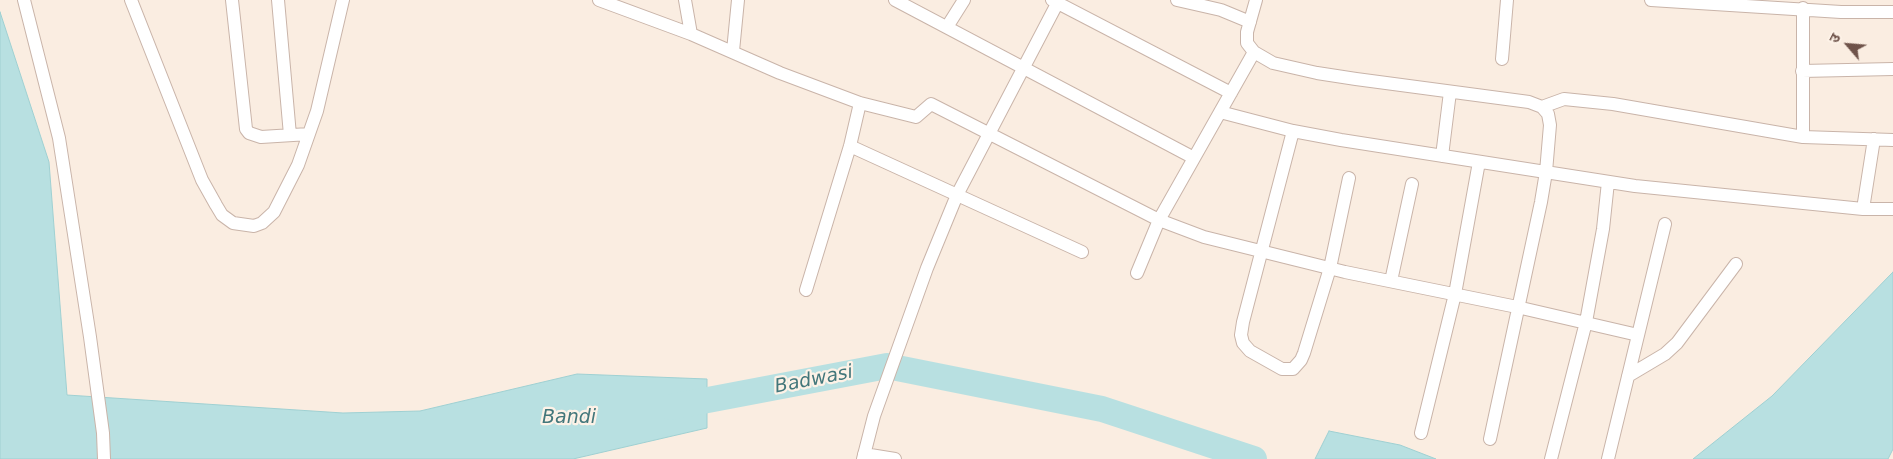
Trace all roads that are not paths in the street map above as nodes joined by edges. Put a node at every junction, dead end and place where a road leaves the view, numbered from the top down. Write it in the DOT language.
graph roads {
  1 [pos="24,0"];
  2 [pos="132,0"];
  3 [pos="232,0"];
  4 [pos="278,0"];
  5 [pos="343,0"];
  6 [pos="599,0"];
  7 [pos="685,0"];
  8 [pos="738,0"];
  9 [pos="895,0"];
  10 [pos="964,0"];
  11 [pos="1177,0"];
  12 [pos="1256,0"];
  13 [pos="1507,0"];
  14 [pos="1651,0"];
  15 [pos="1056,1"];
  16 [pos="1745,3"];
  17 [pos="1803,8"];
  18 [pos="1893,12"];
  19 [pos="1250,22"];
  20 [pos="947,27"];
  21 [pos="691,34"];
  22 [pos="733,52"];
  23 [pos="1254,52"];
  24 [pos="1502,59"];
  25 [pos="1025,68"];
  26 [pos="1893,69"];
  27 [pos="1802,71"];
  28 [pos="1450,92"];
  29 [pos="1231,93"];
  30 [pos="860,103"];
  31 [pos="1542,108"];
  32 [pos="1220,112"];
  33 [pos="1293,131"];
  34 [pos="990,133"];
  35 [pos="309,134"];
  36 [pos="290,135"];
  37 [pos="1803,137"];
  38 [pos="1874,139"];
  39 [pos="1893,140"];
  40 [pos="850,146"];
  41 [pos="1442,156"];
  42 [pos="1194,158"];
  43 [pos="1479,162"];
  44 [pos="1546,172"];
  45 [pos="1349,178"];
  46 [pos="1608,182"];
  47 [pos="1412,184"];
  48 [pos="957,195"];
  49 [pos="1863,208"];
  50 [pos="1893,209"];
  51 [pos="1159,220"];
  52 [pos="1665,224"];
  53 [pos="1082,252"];
  54 [pos="1262,252"];
  55 [pos="1736,264"];
  56 [pos="1330,268"];
  57 [pos="1137,273"];
  58 [pos="1390,281"];
  59 [pos="806,290"];
  60 [pos="1455,294"];
  61 [pos="1517,307"];
  62 [pos="1586,322"];
  63 [pos="1638,336"];
  64 [pos="1628,376"];
  65 [pos="1422,433"];
  66 [pos="1490,439"];
  67 [pos="864,457"];
  68 [pos="104,459"];
  69 [pos="895,459"];
  70 [pos="1551,459"];
  71 [pos="1608,459"];
  1 -- 68 [label="street"];
  2 -- 35 [label="street"];
  3 -- 36 [label="street"];
  4 -- 36 [label="street"];
  5 -- 35 [label="street"];
  6 -- 21 [label="street"];
  7 -- 21 [label="street"];
  8 -- 22 [label="street"];
  9 -- 20 [label="street"];
  10 -- 20 [label="street"];
  11 -- 19 [label="street"];
  12 -- 19 [label="street"];
  13 -- 24 [label="street"];
  14 -- 16 [label="street"];
  15 -- 25 [label="street"];
  15 -- 29 [label="street"];
  16 -- 17 [label="street"];
  17 -- 18 [label="street"];
  17 -- 27 [label="street"];
  19 -- 23 [label="street"];
  20 -- 25 [label="street"];
  21 -- 22 [label="street"];
  22 -- 30 [label="street"];
  23 -- 28 [label="street"];
  23 -- 29 [label="street"];
  25 -- 34 [label="street"];
  25 -- 42 [label="street"];
  26 -- 27 [label="street"];
  27 -- 37 [label="street"];
  28 -- 31 [label="street"];
  28 -- 41 [label="street"];
  29 -- 32 [label="street"];
  30 -- 34 [label="street"];
  30 -- 40 [label="street"];
  31 -- 37 [label="street"];
  31 -- 44 [label="street"];
  32 -- 33 [label="street"];
  32 -- 42 [label="street"];
  33 -- 41 [label="street"];
  33 -- 54 [label="street"];
  34 -- 48 [label="street"];
  34 -- 51 [label="street"];
  35 -- 36 [label="street"];
  37 -- 38 [label="street"];
  38 -- 39 [label="street"];
  38 -- 49 [label="street"];
  40 -- 48 [label="street"];
  40 -- 59 [label="street"];
  41 -- 43 [label="street"];
  42 -- 51 [label="street"];
  43 -- 44 [label="street"];
  43 -- 60 [label="street"];
  44 -- 46 [label="street"];
  44 -- 61 [label="street"];
  45 -- 56 [label="street"];
  46 -- 49 [label="street"];
  46 -- 62 [label="street"];
  47 -- 58 [label="street"];
  48 -- 53 [label="street"];
  48 -- 67 [label="street"];
  49 -- 50 [label="street"];
  51 -- 54 [label="street"];
  51 -- 57 [label="street"];
  52 -- 63 [label="street"];
  54 -- 56 [label="street"];
  54 -- 56 [label="street"];
  55 -- 64 [label="street"];
  56 -- 58 [label="street"];
  58 -- 60 [label="street"];
  60 -- 61 [label="street"];
  60 -- 65 [label="street"];
  61 -- 62 [label="street"];
  61 -- 66 [label="street"];
  62 -- 63 [label="street"];
  62 -- 70 [label="street"];
  63 -- 64 [label="street"];
  64 -- 71 [label="street"];
  67 -- 69 [label="street"];
}
